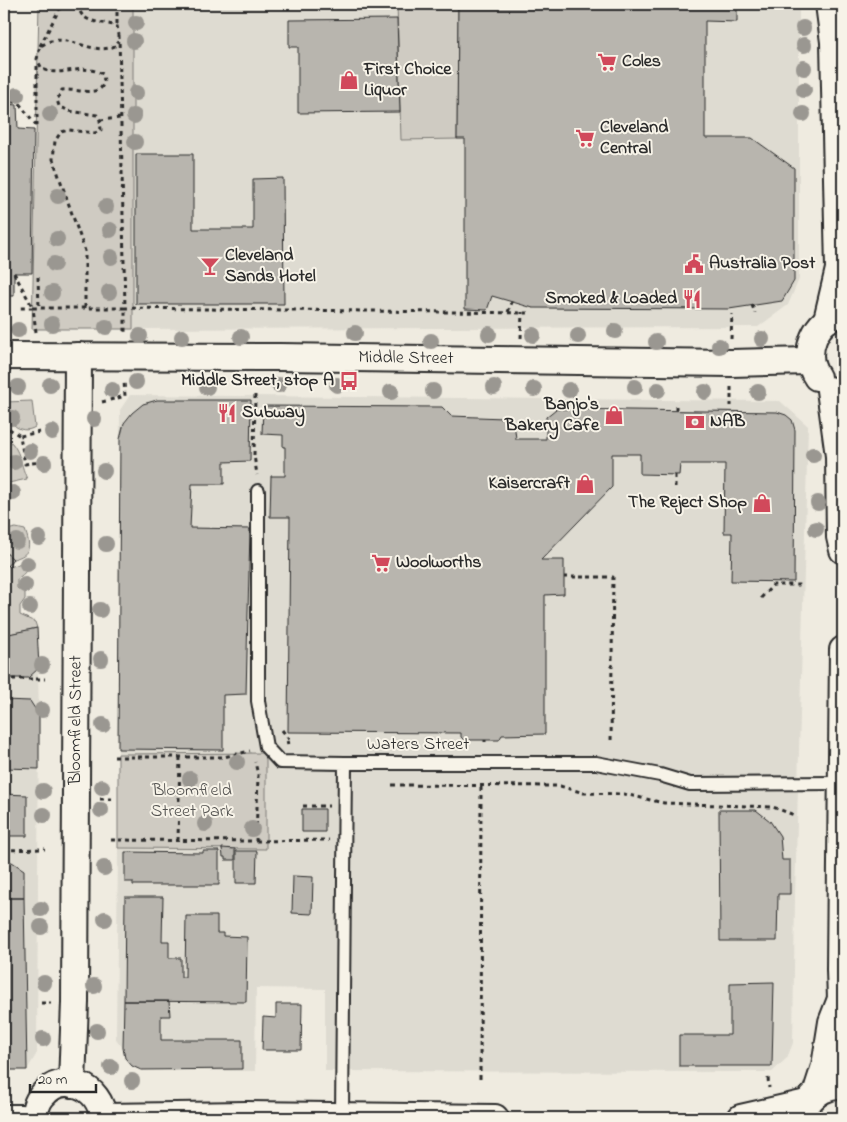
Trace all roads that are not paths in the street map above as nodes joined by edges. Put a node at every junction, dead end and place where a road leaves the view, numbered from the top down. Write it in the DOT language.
graph roads {
  1 [pos="829,4"];
  2 [pos="835,317"];
  3 [pos="4,356"];
  4 [pos="78,356"];
  5 [pos="810,361"];
  6 [pos="837,393"];
  7 [pos="258,491"];
  8 [pos="843,550"];
  9 [pos="843,650"];
  10 [pos="842,740"];
  11 [pos="345,762"];
  12 [pos="842,783"];
  13 [pos="842,1002"];
  14 [pos="72,1084"];
  15 [pos="843,1086"];
  16 [pos="808,1105"];
  17 [pos="342,1116"];
  18 [pos="104,1117"];
  19 [pos="4,1118"];
  20 [pos="21,1118"];
  21 [pos="34,1118"];
  22 [pos="495,1118"];
  23 [pos="740,1118"];
  1 -- 2 [label="street"];
  2 -- 5 [label="street"];
  3 -- 4 [label="street, Middle Street"];
  4 -- 5 [label="street, Middle Street"];
  4 -- 14 [label="street, Bloomfield Street"];
  5 -- 6 [label="street"];
  6 -- 8 [label="street"];
  7 -- 11 [label="lane"];
  9 -- 10 [label="street"];
  10 -- 12 [label="street"];
  11 -- 12 [label="lane, Waters Street"];
  11 -- 17 [label="lane, Waters Street"];
  12 -- 13 [label="street"];
  13 -- 16 [label="street"];
  14 -- 18 [label="street"];
  14 -- 21 [label="street"];
  15 -- 16 [label="street"];
  16 -- 23 [label="street"];
  17 -- 18 [label="street"];
  17 -- 22 [label="street"];
  19 -- 20 [label="street"];
}
